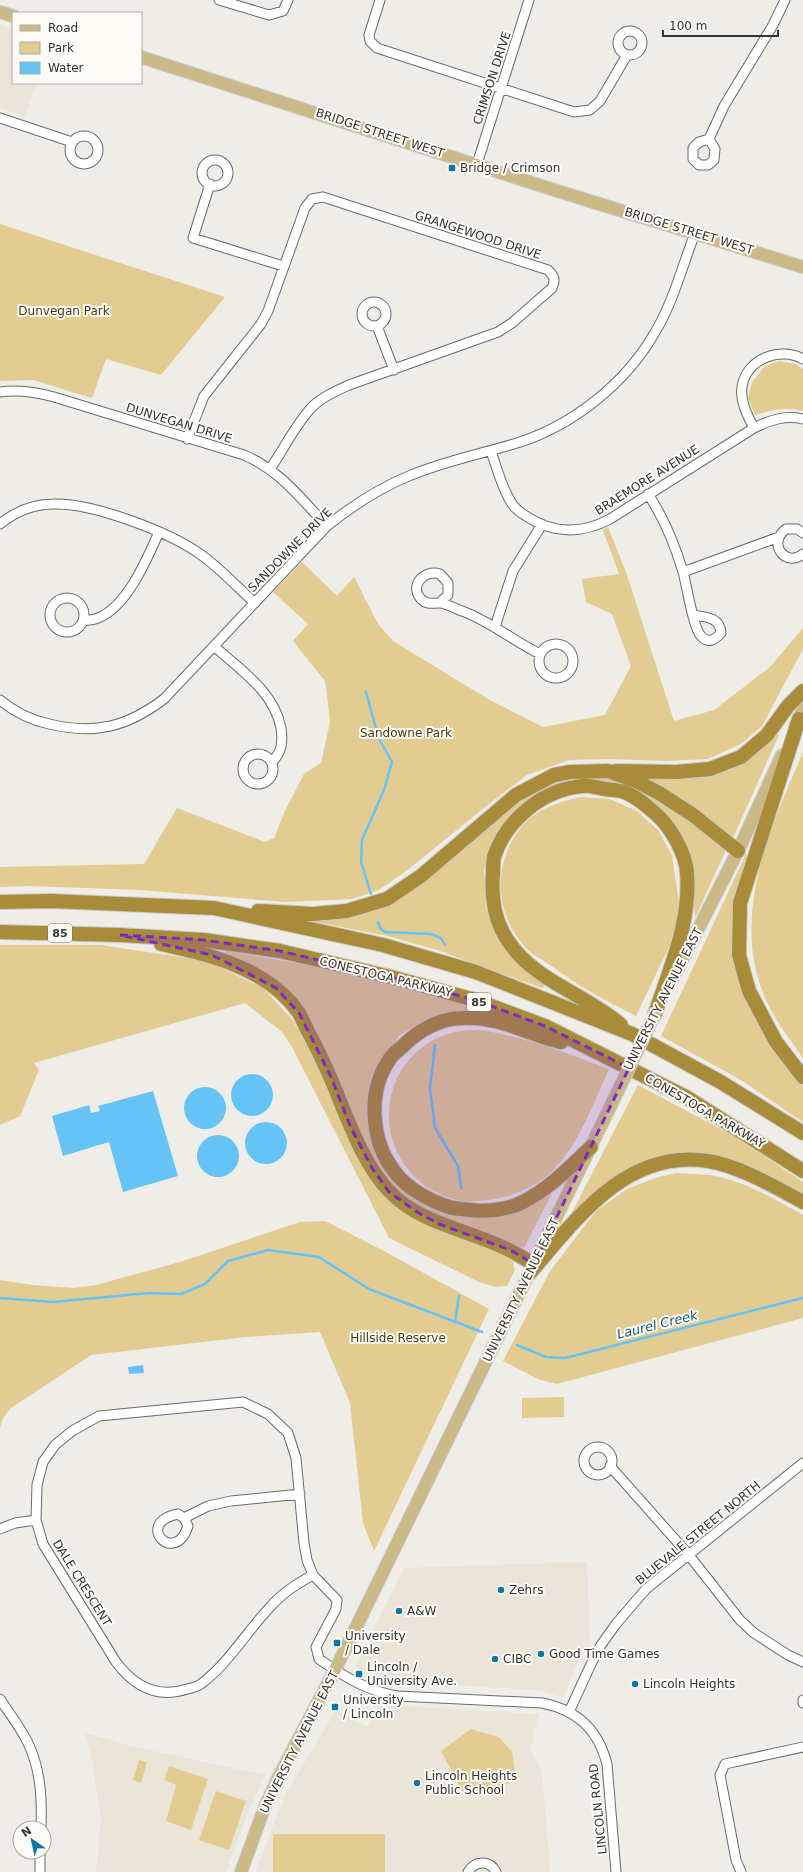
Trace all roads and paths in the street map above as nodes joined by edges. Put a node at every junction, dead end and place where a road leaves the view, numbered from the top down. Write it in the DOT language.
graph roads {
  1 [pos="219,0"];
  2 [pos="288,0"];
  3 [pos="380,0"];
  4 [pos="529,0"];
  5 [pos="785,0"];
  6 [pos="0,12"];
  7 [pos="12,16"];
  8 [pos="627,55"];
  9 [pos="142,57"];
  10 [pos="501,89"];
  11 [pos="0,118"];
  12 [pos="709,140"];
  13 [pos="72,142"];
  14 [pos="477,164"];
  15 [pos="210,184"];
  16 [pos="694,233"];
  17 [pos="284,266"];
  18 [pos="803,267"];
  19 [pos="378,326"];
  20 [pos="803,359"];
  21 [pos="394,370"];
  22 [pos="0,392"];
  23 [pos="803,419"];
  24 [pos="754,428"];
  25 [pos="187,439"];
  26 [pos="492,451"];
  27 [pos="270,469"];
  28 [pos="648,494"];
  29 [pos="0,524"];
  30 [pos="327,526"];
  31 [pos="541,526"];
  32 [pos="159,532"];
  33 [pos="803,533"];
  34 [pos="779,537"];
  35 [pos="803,554"];
  36 [pos="683,572"];
  37 [pos="255,602"];
  38 [pos="439,603"];
  39 [pos="693,615"];
  40 [pos="83,621"];
  41 [pos="495,627"];
  42 [pos="214,646"];
  43 [pos="540,654"];
  44 [pos="803,691"];
  45 [pos="0,700"];
  46 [pos="801,714"];
  47 [pos="272,762"];
  48 [pos="608,771"];
  49 [pos="738,851"];
  50 [pos="0,902"];
  51 [pos="214,908"];
  52 [pos="0,932"];
  53 [pos="120,935"];
  54 [pos="655,1014"];
  55 [pos="632,1034"];
  56 [pos="593,1049"];
  57 [pos="803,1077"];
  58 [pos="803,1133"];
  59 [pos="591,1147"];
  60 [pos="803,1171"];
  61 [pos="803,1202"];
  62 [pos="532,1269"];
  63 [pos="803,1463"];
  64 [pos="610,1466"];
  65 [pos="300,1494"];
  66 [pos="184,1518"];
  67 [pos="36,1520"];
  68 [pos="0,1529"];
  69 [pos="688,1554"];
  70 [pos="313,1575"];
  71 [pos="803,1662"];
  72 [pos="335,1669"];
  73 [pos="0,1699"];
  74 [pos="570,1712"];
  75 [pos="803,1747"];
  76 [pos="41,1820"];
  77 [pos="40,1860"];
  78 [pos="40,1872"];
  79 [pos="241,1872"];
  80 [pos="468,1872"];
  81 [pos="496,1872"];
  82 [pos="616,1872"];
  83 [pos="740,1872"];
  1 -- 2 [label="street"];
  3 -- 10 [label="street"];
  4 -- 10 [label="street, CRIMSON DRIVE"];
  5 -- 12 [label="street"];
  6 -- 7 [label="main road"];
  8 -- 10 [label="street"];
  9 -- 14 [label="main road, BRIDGE STREET WEST"];
  10 -- 14 [label="street, CRIMSON DRIVE"];
  11 -- 13 [label="street"];
  14 -- 16 [label="main road, BRIDGE STREET WEST"];
  15 -- 17 [label="street"];
  16 -- 18 [label="main road, BRIDGE STREET WEST"];
  16 -- 26 [label="street, SANDOWNE DRIVE"];
  17 -- 21 [label="street, GRANGEWOOD DRIVE"];
  17 -- 25 [label="street, GRANGEWOOD DRIVE"];
  19 -- 21 [label="street"];
  20 -- 24 [label="street"];
  21 -- 27 [label="street, GRANGEWOOD DRIVE"];
  22 -- 25 [label="street, DUNVEGAN DRIVE"];
  23 -- 24 [label="street, BRAEMORE AVENUE"];
  24 -- 28 [label="street, BRAEMORE AVENUE"];
  25 -- 27 [label="street, DUNVEGAN DRIVE"];
  26 -- 30 [label="street, SANDOWNE DRIVE"];
  26 -- 31 [label="street, BRAEMORE AVENUE"];
  27 -- 30 [label="street, DUNVEGAN DRIVE"];
  28 -- 31 [label="street, BRAEMORE AVENUE"];
  28 -- 36 [label="street"];
  29 -- 32 [label="street"];
  30 -- 37 [label="street, SANDOWNE DRIVE"];
  31 -- 41 [label="street"];
  32 -- 37 [label="street"];
  32 -- 40 [label="street"];
  33 -- 34 [label="street"];
  34 -- 35 [label="street"];
  34 -- 36 [label="street"];
  36 -- 39 [label="street"];
  37 -- 42 [label="street, SANDOWNE DRIVE"];
  38 -- 41 [label="street"];
  41 -- 43 [label="street"];
  42 -- 45 [label="street, SANDOWNE DRIVE"];
  42 -- 47 [label="street"];
  44 -- 48 [label="highway"];
  46 -- 49 [label="main road, UNIVERSITY AVENUE EAST"];
  46 -- 57 [label="highway"];
  48 -- 49 [label="highway"];
  48 -- 51 [label="highway"];
  49 -- 54 [label="main road, UNIVERSITY AVENUE EAST"];
  50 -- 51 [label="highway, 85"];
  51 -- 55 [label="highway, 85"];
  52 -- 53 [label="highway, CONESTOGA PARKWAY / 85"];
  53 -- 56 [label="highway, CONESTOGA PARKWAY / 85"];
  53 -- 62 [label="highway"];
  54 -- 55 [label="highway"];
  54 -- 59 [label="main road, UNIVERSITY AVENUE EAST, bridge"];
  55 -- 58 [label="highway, 85"];
  56 -- 59 [label="highway"];
  56 -- 60 [label="highway, CONESTOGA PARKWAY / 85"];
  59 -- 62 [label="main road, UNIVERSITY AVENUE EAST"];
  61 -- 62 [label="highway"];
  62 -- 72 [label="main road, UNIVERSITY AVENUE EAST"];
  63 -- 69 [label="street, BLUEVALE STREET NORTH"];
  64 -- 69 [label="street"];
  65 -- 66 [label="street"];
  65 -- 67 [label="street, DALE CRESCENT"];
  65 -- 70 [label="street, DALE CRESCENT"];
  67 -- 68 [label="street"];
  67 -- 70 [label="street, DALE CRESCENT"];
  69 -- 71 [label="street"];
  69 -- 74 [label="street, BLUEVALE STREET NORTH"];
  70 -- 72 [label="street, DALE CRESCENT"];
  72 -- 74 [label="street, LINCOLN ROAD"];
  72 -- 79 [label="main road, UNIVERSITY AVENUE EAST"];
  73 -- 76 [label="street"];
  74 -- 82 [label="street, LINCOLN ROAD"];
  75 -- 83 [label="street"];
  77 -- 78 [label="street"];
  80 -- 81 [label="street"];
}
